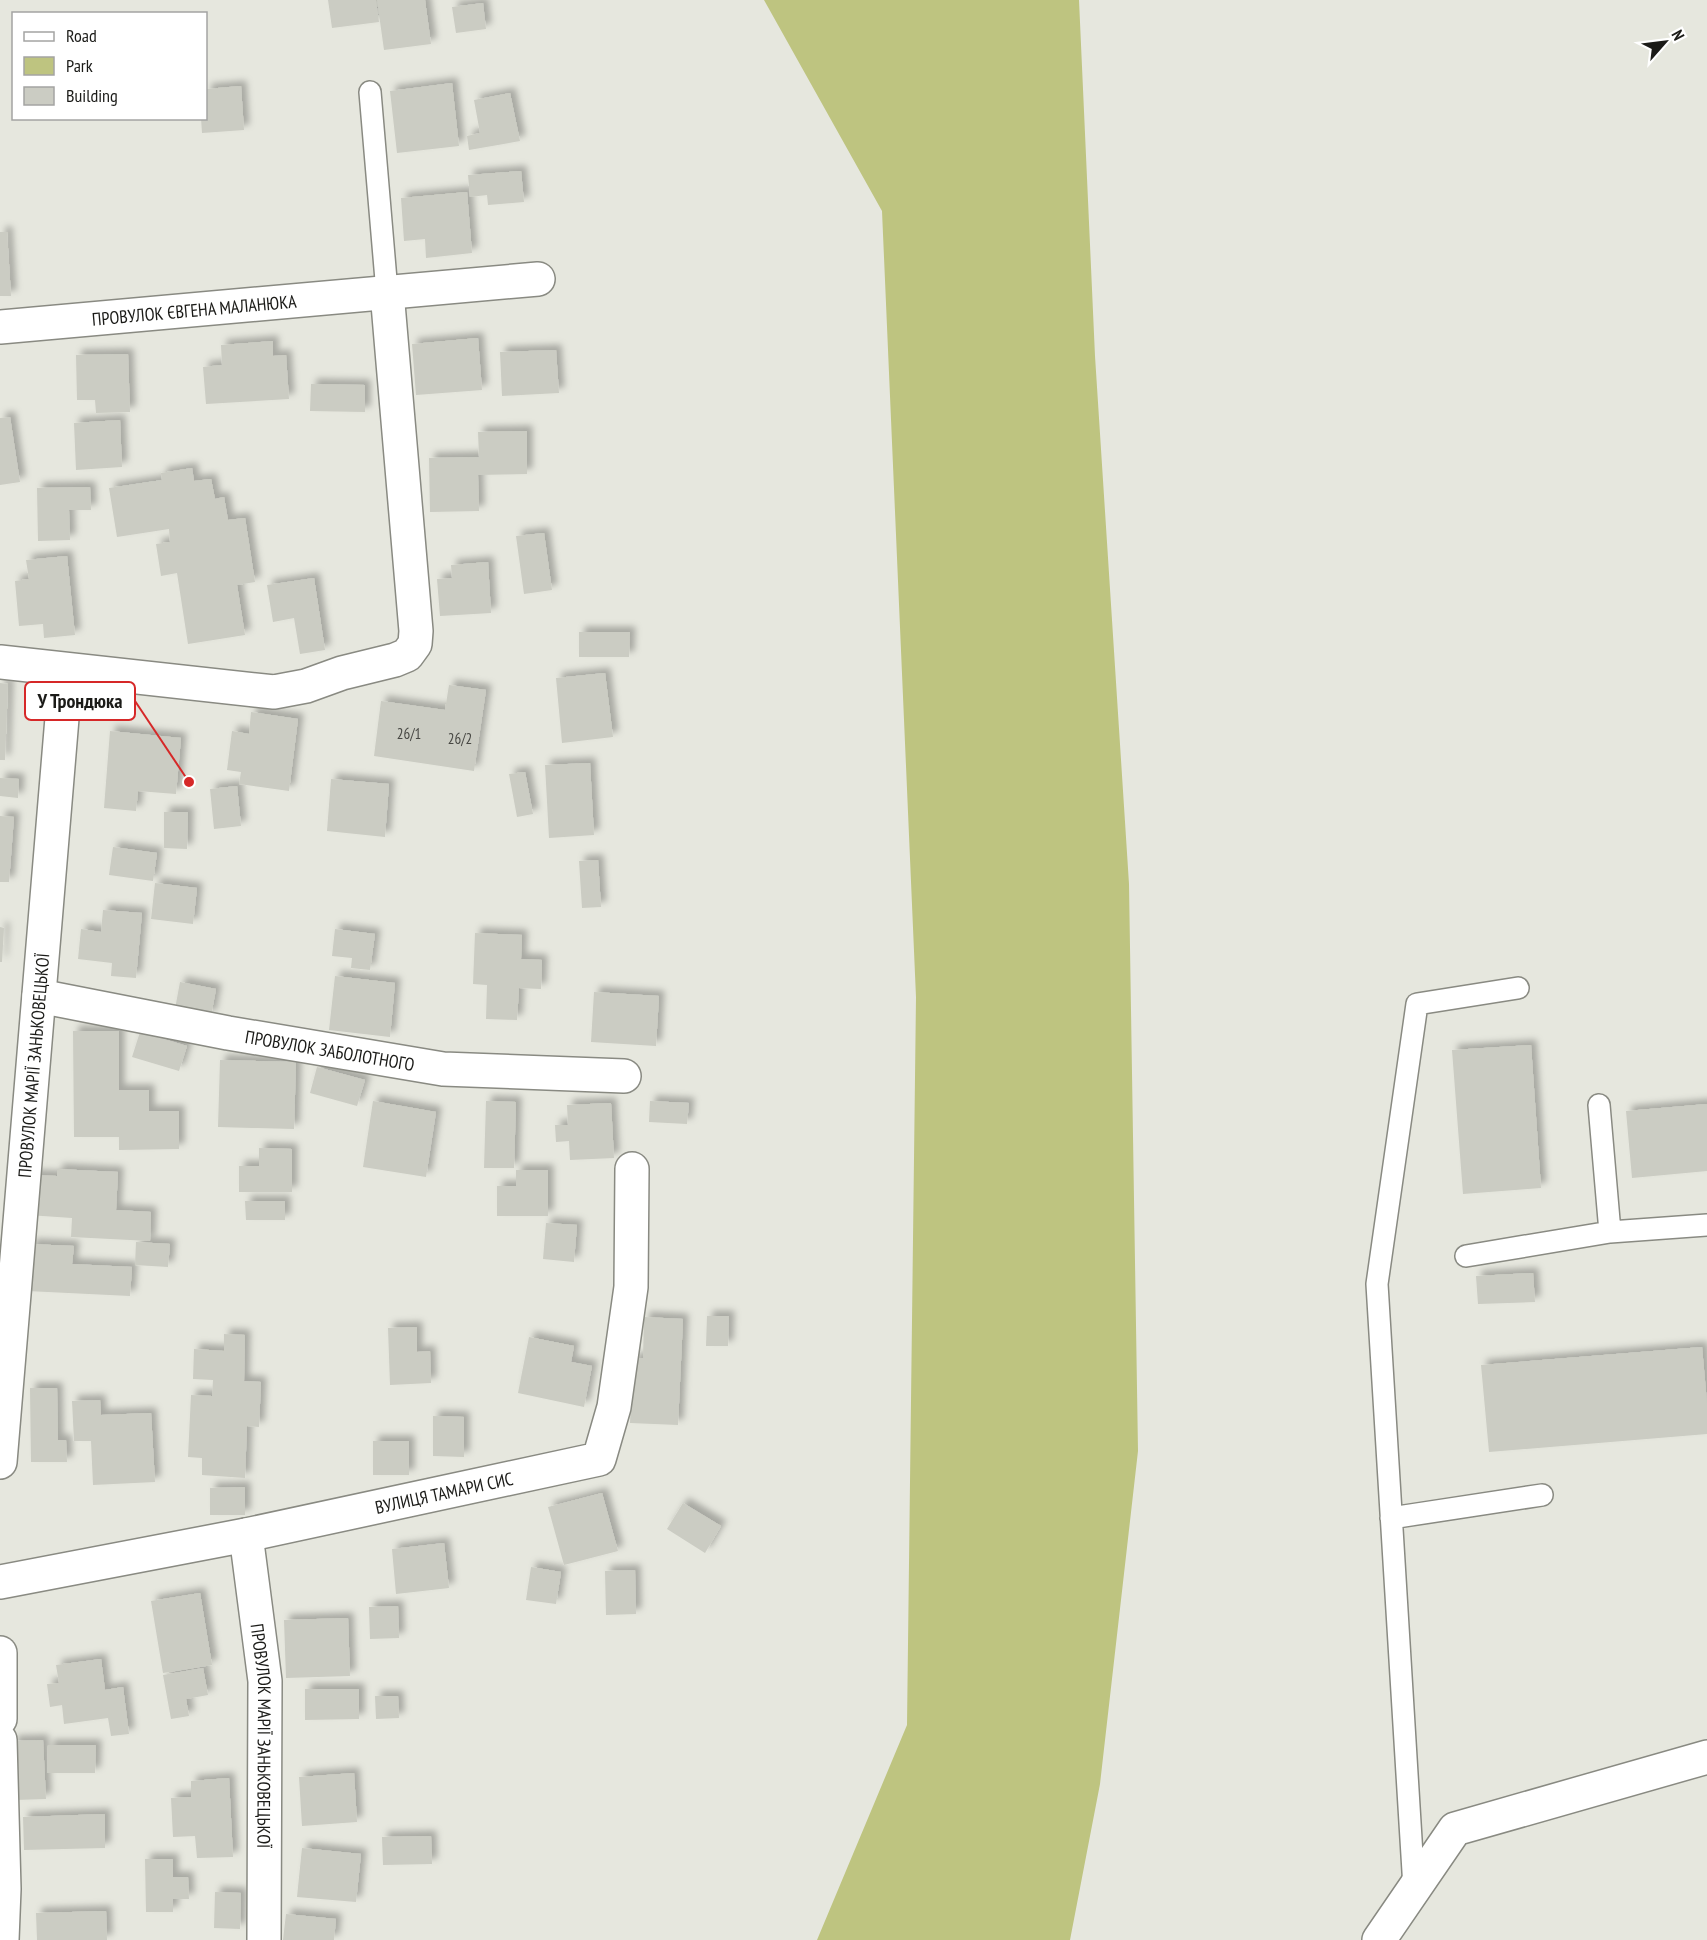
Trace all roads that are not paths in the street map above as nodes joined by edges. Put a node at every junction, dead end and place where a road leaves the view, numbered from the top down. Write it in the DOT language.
graph roads {
  1 [pos="370,92"];
  2 [pos="538,279"];
  3 [pos="387,292"];
  4 [pos="0,327"];
  5 [pos="0,662"];
  6 [pos="66,670"];
  7 [pos="1518,988"];
  8 [pos="39,996"];
  9 [pos="624,1076"];
  10 [pos="1599,1105"];
  11 [pos="632,1169"];
  12 [pos="1707,1225"];
  13 [pos="1610,1233"];
  14 [pos="1466,1256"];
  15 [pos="0,1462"];
  16 [pos="1542,1495"];
  17 [pos="1391,1518"];
  18 [pos="246,1535"];
  19 [pos="0,1582"];
  20 [pos="0,1653"];
  21 [pos="0,1719"];
  22 [pos="0,1740"];
  23 [pos="1707,1757"];
  24 [pos="1414,1889"];
  25 [pos="2,1940"];
  26 [pos="264,1940"];
  27 [pos="1379,1940"];
  1 -- 3 [label="lane"];
  2 -- 3 [label="street, ПРОВУЛОК ЄВГЕНА МАЛАНЮКА"];
  3 -- 4 [label="street, ПРОВУЛОК ЄВГЕНА МАЛАНЮКА"];
  3 -- 6 [label="street"];
  5 -- 6 [label="street"];
  6 -- 8 [label="street, ПРОВУЛОК МАРІЇ ЗАНЬКОВЕЦЬКОЇ"];
  7 -- 17 [label="lane"];
  8 -- 9 [label="street, ПРОВУЛОК ЗАБОЛОТНОГО"];
  8 -- 15 [label="street, ПРОВУЛОК МАРІЇ ЗАНЬКОВЕЦЬКОЇ"];
  10 -- 13 [label="lane"];
  11 -- 18 [label="street, ВУЛИЦЯ ТАМАРИ СИС"];
  12 -- 13 [label="lane"];
  13 -- 14 [label="lane"];
  16 -- 17 [label="lane"];
  17 -- 24 [label="lane"];
  18 -- 19 [label="street, ВУЛИЦЯ ТАМАРИ СИС"];
  18 -- 26 [label="street, ПРОВУЛОК МАРІЇ ЗАНЬКОВЕЦЬКОЇ"];
  20 -- 21 [label="street"];
  22 -- 25 [label="street"];
  23 -- 24 [label="street"];
  24 -- 27 [label="street"];
}
